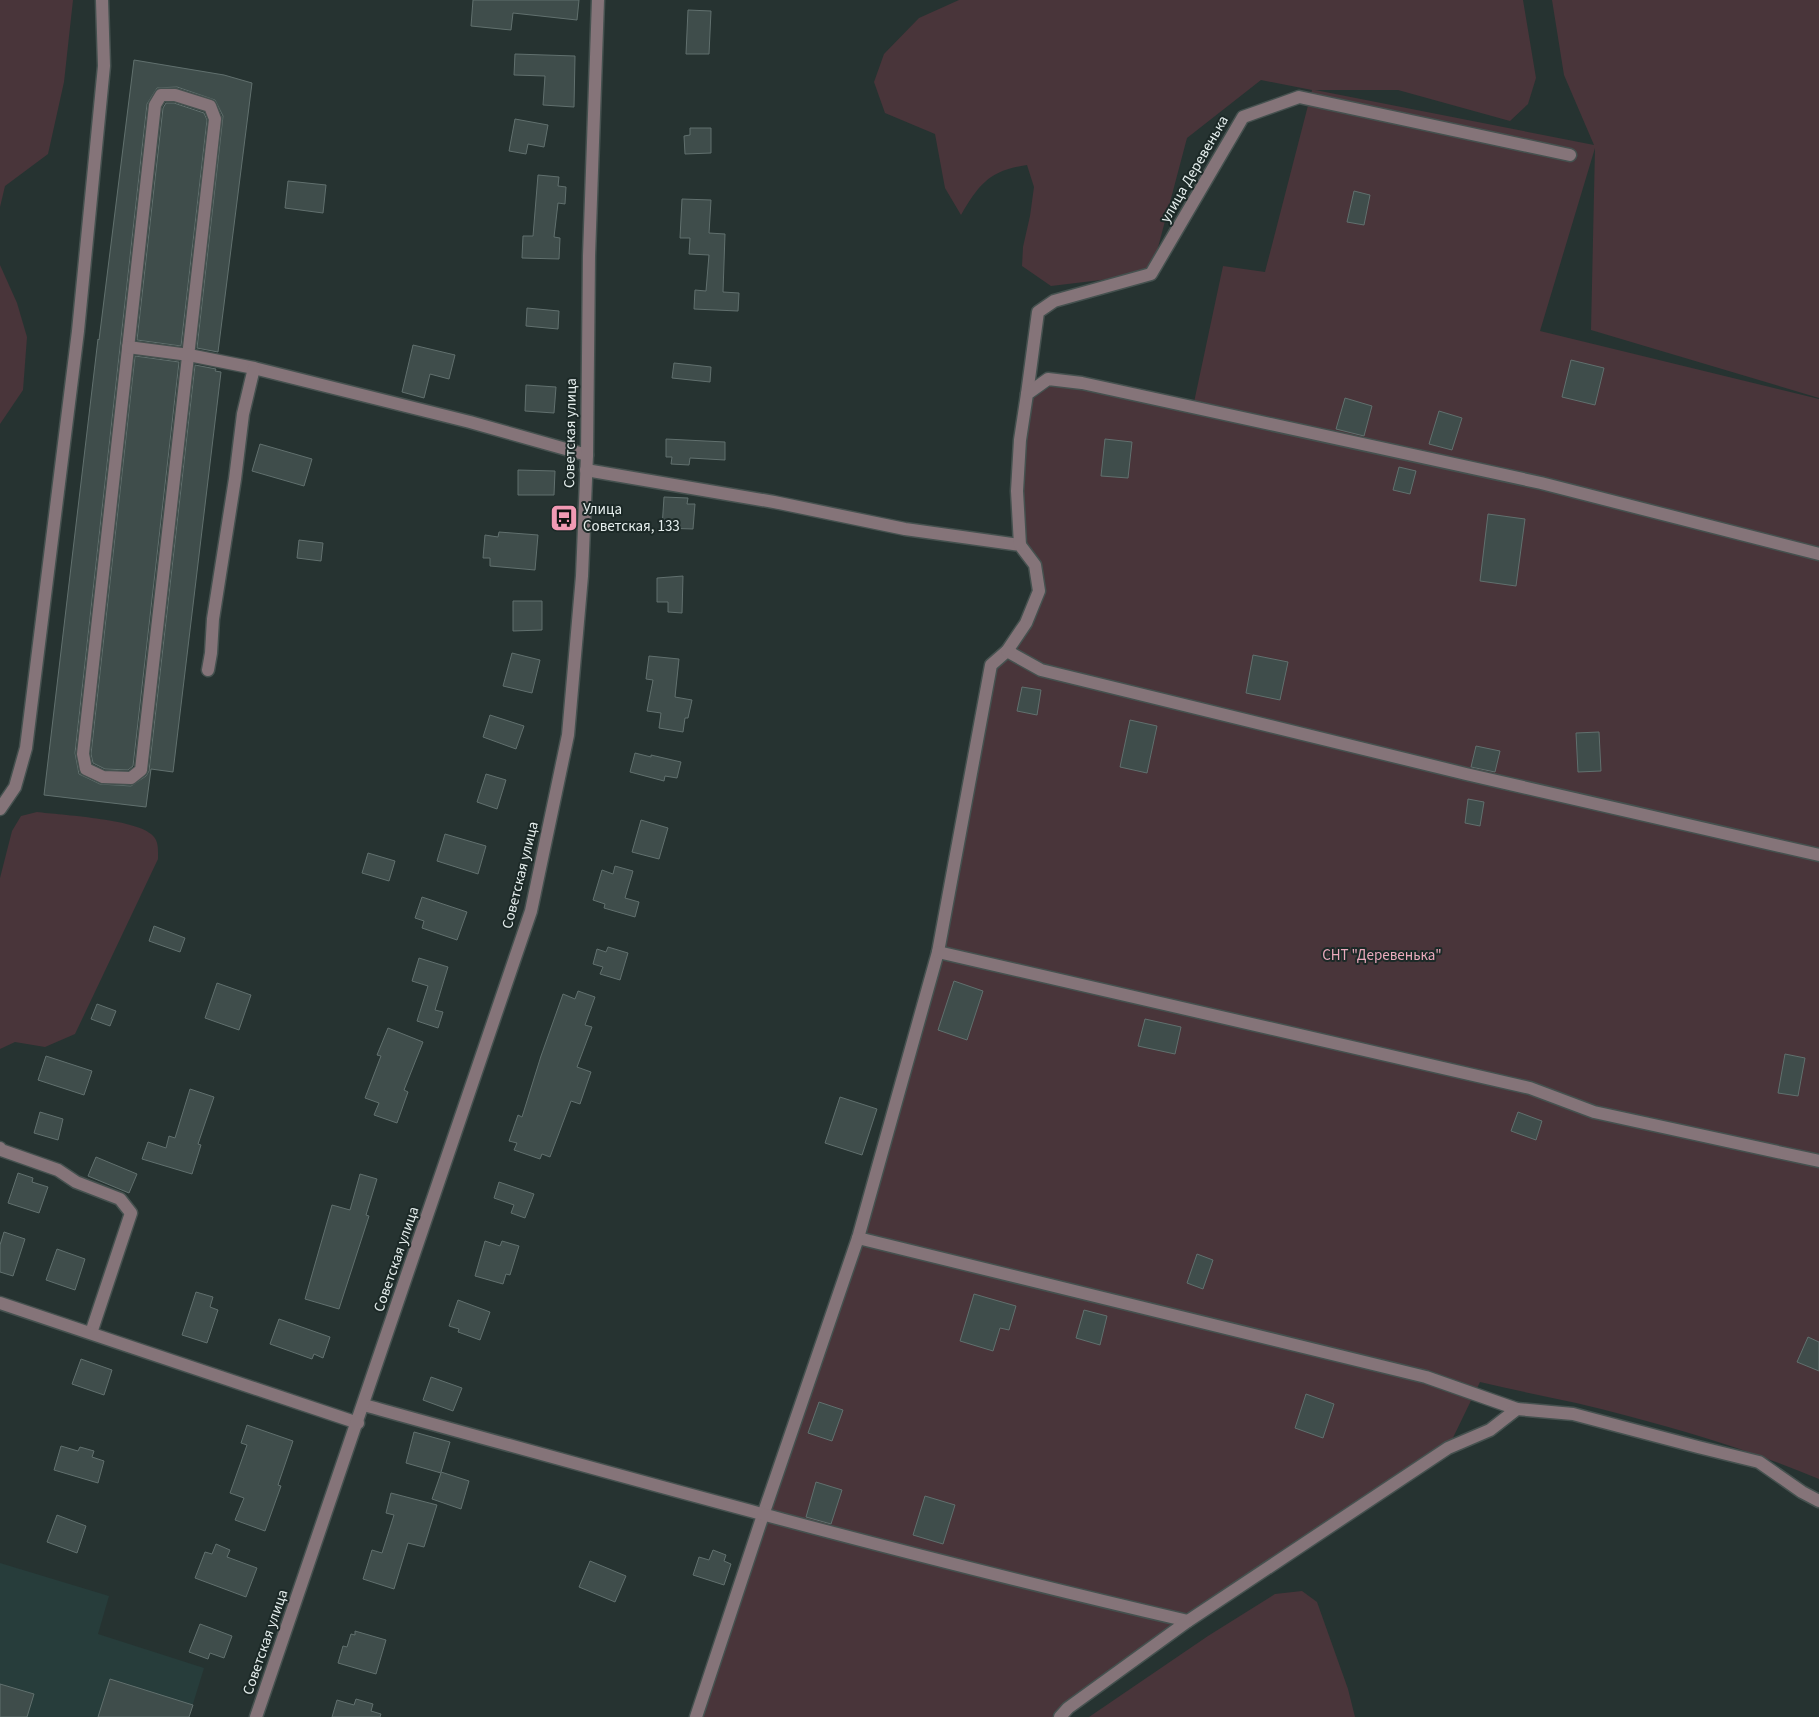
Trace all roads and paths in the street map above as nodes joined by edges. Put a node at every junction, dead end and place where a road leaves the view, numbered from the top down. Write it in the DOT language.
graph roads {
  1 [pos="102,0"];
  2 [pos="598,0"];
  3 [pos="1570,155"];
  4 [pos="128,347"];
  5 [pos="189,355"];
  6 [pos="254,368"];
  7 [pos="1027,394"];
  8 [pos="587,455"];
  9 [pos="586,470"];
  10 [pos="1020,545"];
  11 [pos="1819,554"];
  12 [pos="1007,651"];
  13 [pos="208,670"];
  14 [pos="0,809"];
  15 [pos="1819,855"];
  16 [pos="938,952"];
  17 [pos="0,1148"];
  18 [pos="1819,1161"];
  19 [pos="858,1238"];
  20 [pos="0,1303"];
  21 [pos="91,1333"];
  22 [pos="364,1405"];
  23 [pos="1517,1408"];
  24 [pos="358,1422"];
  25 [pos="1819,1501"];
  26 [pos="763,1515"];
  27 [pos="1188,1622"];
  28 [pos="256,1717"];
  29 [pos="696,1717"];
  30 [pos="1060,1717"];
  1 -- 14 [label="street"];
  2 -- 8 [label="street, Советская улица"];
  3 -- 7 [label="street, улица Деревенька"];
  4 -- 5 [label="street"];
  4 -- 5 [label="street"];
  4 -- 5 [label="street"];
  5 -- 6 [label="street"];
  6 -- 8 [label="street"];
  6 -- 13 [label="street"];
  7 -- 10 [label="street, улица Деревенька"];
  7 -- 11 [label="street"];
  8 -- 9 [label="street, Советская улица"];
  9 -- 10 [label="street"];
  9 -- 22 [label="street, Советская улица"];
  10 -- 12 [label="street"];
  12 -- 15 [label="street"];
  12 -- 16 [label="street"];
  16 -- 18 [label="street"];
  16 -- 19 [label="street"];
  17 -- 21 [label="street"];
  19 -- 23 [label="street"];
  19 -- 26 [label="street"];
  20 -- 21 [label="street"];
  21 -- 24 [label="street"];
  22 -- 24 [label="street, Советская улица"];
  22 -- 26 [label="street"];
  23 -- 25 [label="street"];
  23 -- 27 [label="street"];
  24 -- 28 [label="street, Советская улица"];
  26 -- 27 [label="street"];
  26 -- 29 [label="street"];
  27 -- 30 [label="street"];
}
